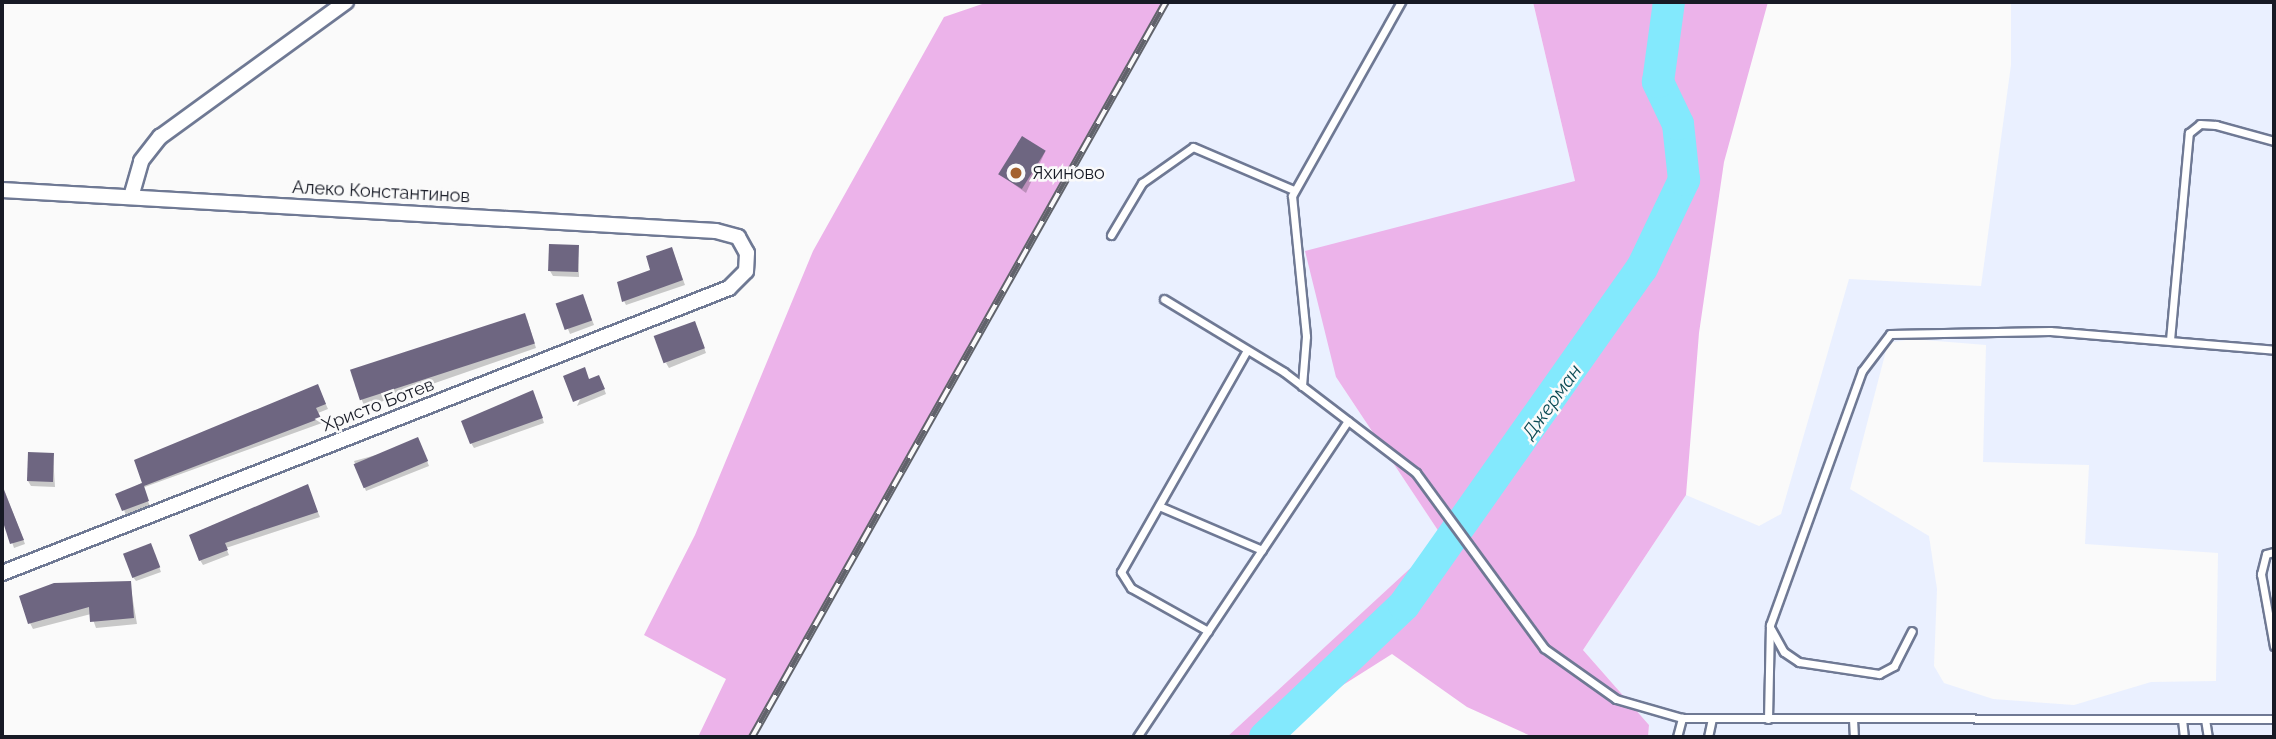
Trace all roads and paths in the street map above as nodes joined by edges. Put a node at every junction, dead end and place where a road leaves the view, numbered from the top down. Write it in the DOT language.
graph roads {
  1 [pos="346,2"];
  2 [pos="1401,2"];
  3 [pos="2274,141"];
  4 [pos="2,190"];
  5 [pos="1294,190"];
  6 [pos="131,197"];
  7 [pos="1111,235"];
  8 [pos="747,253"];
  9 [pos="1164,299"];
  10 [pos="2170,340"];
  11 [pos="1247,350"];
  12 [pos="2274,350"];
  13 [pos="1302,386"];
  14 [pos="1348,421"];
  15 [pos="1159,506"];
  16 [pos="1262,550"];
  17 [pos="2274,552"];
  18 [pos="2,573"];
  19 [pos="1770,625"];
  20 [pos="1208,631"];
  21 [pos="1912,631"];
  22 [pos="2274,646"];
  23 [pos="1682,718"];
  24 [pos="1712,718"];
  25 [pos="1768,719"];
  26 [pos="1853,719"];
  27 [pos="2182,719"];
  28 [pos="2205,719"];
  29 [pos="2274,719"];
  30 [pos="1138,737"];
  31 [pos="1676,737"];
  32 [pos="1708,737"];
  33 [pos="1854,737"];
  34 [pos="2184,737"];
  35 [pos="2208,737"];
  1 -- 6 [label="street"];
  2 -- 5 [label="lane"];
  3 -- 10 [label="lane"];
  4 -- 6 [label="street, Алеко Константинов"];
  5 -- 7 [label="lane"];
  5 -- 13 [label="lane"];
  6 -- 8 [label="street, Алеко Константинов"];
  8 -- 18 [label="street, Христо Ботев"];
  9 -- 11 [label="lane"];
  10 -- 12 [label="lane"];
  10 -- 19 [label="lane"];
  11 -- 13 [label="lane"];
  11 -- 15 [label="lane"];
  13 -- 14 [label="lane"];
  14 -- 16 [label="lane"];
  14 -- 23 [label="lane"];
  15 -- 16 [label="lane"];
  15 -- 20 [label="lane"];
  16 -- 20 [label="lane"];
  17 -- 22 [label="lane"];
  19 -- 21 [label="lane"];
  19 -- 25 [label="lane"];
  20 -- 30 [label="lane"];
  23 -- 24 [label="lane"];
  23 -- 31 [label="lane"];
  24 -- 25 [label="lane"];
  24 -- 32 [label="lane"];
  25 -- 26 [label="lane"];
  26 -- 27 [label="lane"];
  26 -- 33 [label="lane"];
  27 -- 28 [label="lane"];
  27 -- 34 [label="lane"];
  28 -- 29 [label="lane"];
  28 -- 35 [label="lane"];
}
